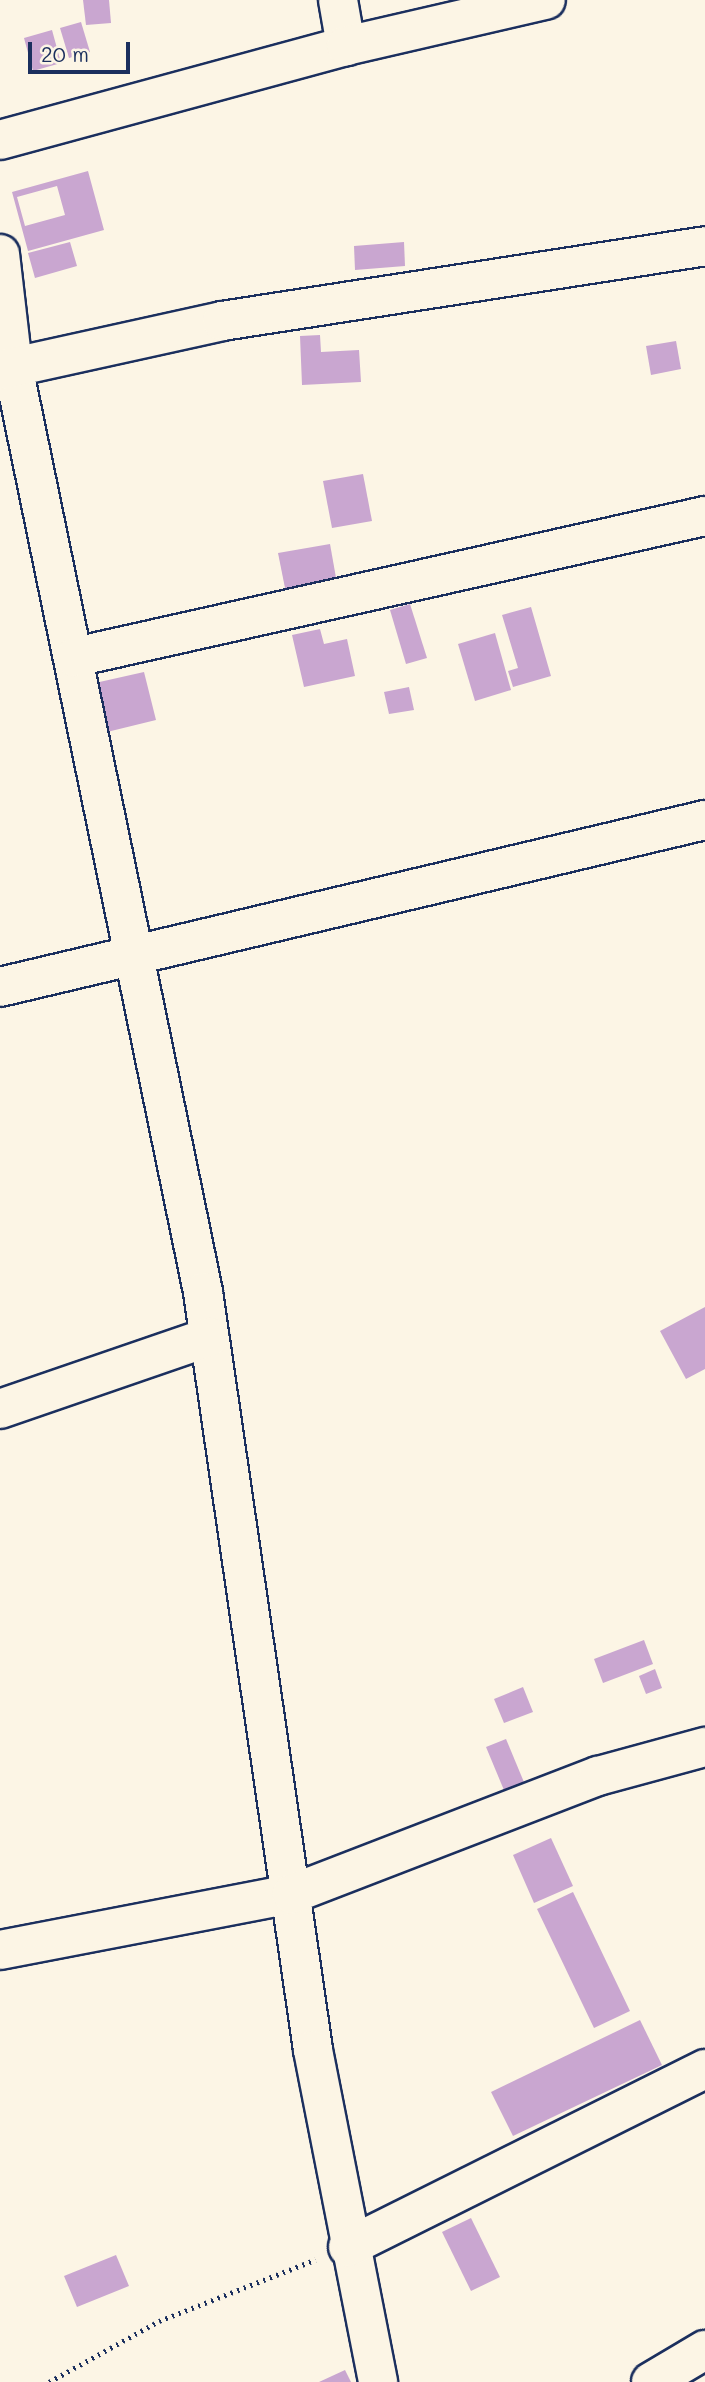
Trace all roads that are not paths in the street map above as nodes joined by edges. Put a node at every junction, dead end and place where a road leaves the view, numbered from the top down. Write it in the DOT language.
graph roads {
  1 [pos="338,0"];
  2 [pos="546,0"];
  3 [pos="346,46"];
  4 [pos="0,140"];
  5 [pos="705,246"];
  6 [pos="0,254"];
  7 [pos="6,368"];
  8 [pos="705,516"];
  9 [pos="75,657"];
  10 [pos="705,820"];
  11 [pos="133,956"];
  12 [pos="0,987"];
  13 [pos="209,1337"];
  14 [pos="0,1409"];
  15 [pos="705,1747"];
  16 [pos="292,1894"];
  17 [pos="0,1950"];
  18 [pos="705,2069"];
  19 [pos="348,2247"];
  20 [pos="705,2350"];
  21 [pos="378,2382"];
  22 [pos="651,2382"];
  1 -- 3 [label="street"];
  2 -- 3 [label="street"];
  3 -- 4 [label="street"];
  5 -- 7 [label="street"];
  6 -- 7 [label="street"];
  7 -- 9 [label="street"];
  8 -- 9 [label="street"];
  9 -- 11 [label="street"];
  10 -- 11 [label="street"];
  11 -- 12 [label="street"];
  11 -- 13 [label="street"];
  13 -- 14 [label="street"];
  13 -- 16 [label="street"];
  15 -- 16 [label="street"];
  16 -- 17 [label="street"];
  16 -- 19 [label="street"];
  18 -- 19 [label="street"];
  19 -- 21 [label="street"];
  20 -- 22 [label="street"];
}
